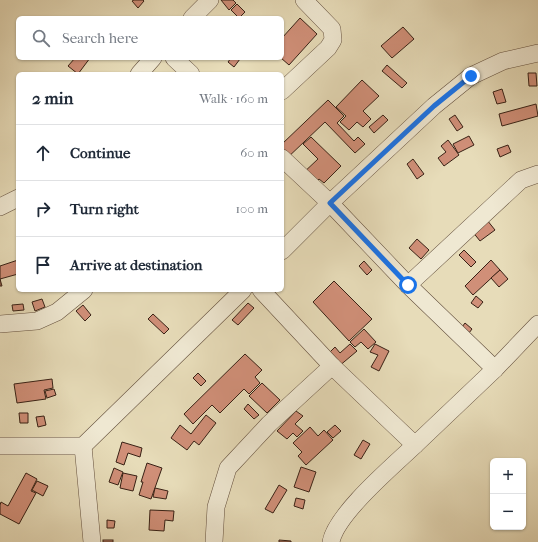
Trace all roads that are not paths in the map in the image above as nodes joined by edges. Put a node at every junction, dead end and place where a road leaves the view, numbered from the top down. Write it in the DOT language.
graph roads {
  1 [pos="210,0"];
  2 [pos="304,0"];
  3 [pos="194,16"];
  4 [pos="538,53"];
  5 [pos="151,60"];
  6 [pos="176,60"];
  7 [pos="141,72"];
  8 [pos="189,72"];
  9 [pos="284,89"];
  10 [pos="284,160"];
  11 [pos="538,174"];
  12 [pos="16,199"];
  13 [pos="330,203"];
  14 [pos="0,207"];
  15 [pos="284,249"];
  16 [pos="408,285"];
  17 [pos="82,292"];
  18 [pos="241,292"];
  19 [pos="263,292"];
  20 [pos="0,324"];
  21 [pos="538,324"];
  22 [pos="332,366"];
  23 [pos="495,369"];
  24 [pos="415,445"];
  25 [pos="0,446"];
  26 [pos="83,446"];
  27 [pos="92,542"];
  28 [pos="214,542"];
  29 [pos="331,542"];
  1 -- 3 [label="street"];
  2 -- 9 [label="street"];
  4 -- 13 [label="street"];
  5 -- 7 [label="street"];
  6 -- 8 [label="street"];
  10 -- 13 [label="street"];
  11 -- 16 [label="street"];
  12 -- 14 [label="street"];
  13 -- 15 [label="street"];
  13 -- 16 [label="street"];
  16 -- 23 [label="street"];
  17 -- 20 [label="street"];
  18 -- 26 [label="street"];
  19 -- 22 [label="street"];
  21 -- 23 [label="street"];
  22 -- 24 [label="street"];
  22 -- 28 [label="street"];
  23 -- 24 [label="street"];
  24 -- 29 [label="street"];
  25 -- 26 [label="street"];
  26 -- 27 [label="street"];
}
